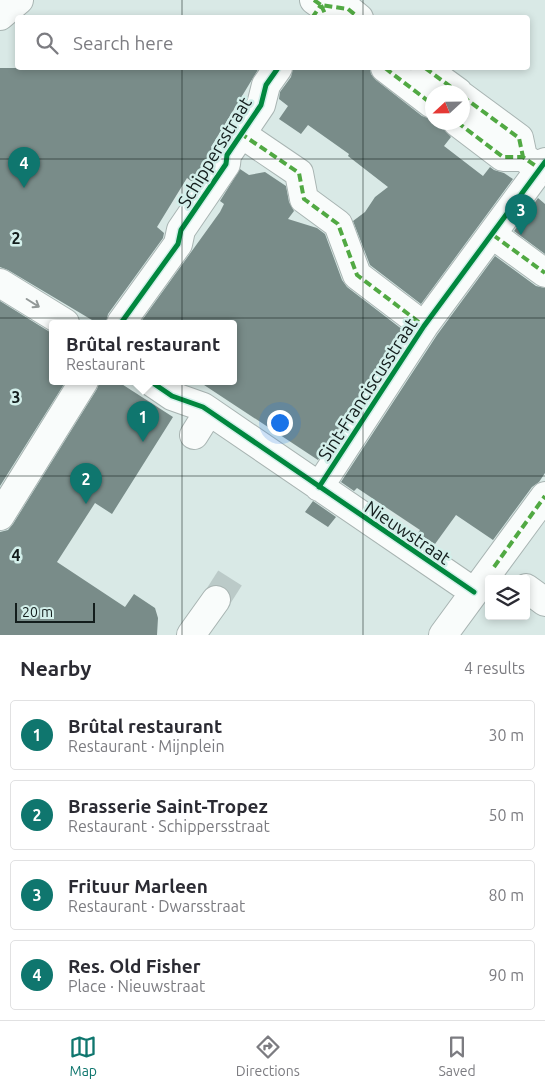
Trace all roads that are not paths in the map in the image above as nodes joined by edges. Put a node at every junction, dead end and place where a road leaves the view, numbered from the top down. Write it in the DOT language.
graph roads {
  1 [pos="19,0"];
  2 [pos="318,10"];
  3 [pos="355,15"];
  4 [pos="0,16"];
  5 [pos="277,70"];
  6 [pos="388,70"];
  7 [pos="428,70"];
  8 [pos="448,85"];
  9 [pos="425,99"];
  10 [pos="470,102"];
  11 [pos="468,130"];
  12 [pos="240,133"];
  13 [pos="536,163"];
  14 [pos="493,235"];
  15 [pos="545,273"];
  16 [pos="0,283"];
  17 [pos="60,320"];
  18 [pos="123,320"];
  19 [pos="424,326"];
  20 [pos="82,385"];
  21 [pos="156,385"];
  22 [pos="209,411"];
  23 [pos="194,435"];
  24 [pos="319,487"];
  25 [pos="545,496"];
  26 [pos="0,516"];
  27 [pos="504,573"];
  28 [pos="530,591"];
  29 [pos="474,592"];
  30 [pos="216,600"];
  31 [pos="545,602"];
  32 [pos="191,635"];
  33 [pos="443,635"];
  1 -- 4 [label="street"];
  2 -- 3 [label="street"];
  5 -- 12 [label="street, Schippersstraat"];
  6 -- 9 [label="street"];
  7 -- 8 [label="street"];
  10 -- 13 [label="street"];
  11 -- 13 [label="street"];
  12 -- 18 [label="street, Schippersstraat"];
  12 -- 19 [label="street, Schippersstraat"];
  13 -- 14 [label="street, Sint-Franciscusstraat"];
  14 -- 15 [label="street"];
  14 -- 19 [label="street, Sint-Franciscusstraat"];
  16 -- 17 [label="street, one-way"];
  19 -- 24 [label="street, Sint-Franciscusstraat"];
  20 -- 26 [label="street"];
  21 -- 22 [label="street, Nieuwstraat"];
  22 -- 23 [label="street"];
  22 -- 24 [label="street, Nieuwstraat"];
  24 -- 29 [label="street, Nieuwstraat"];
  25 -- 27 [label="street"];
  27 -- 29 [label="street"];
  28 -- 31 [label="street"];
  29 -- 33 [label="street"];
  30 -- 32 [label="street"];
}
